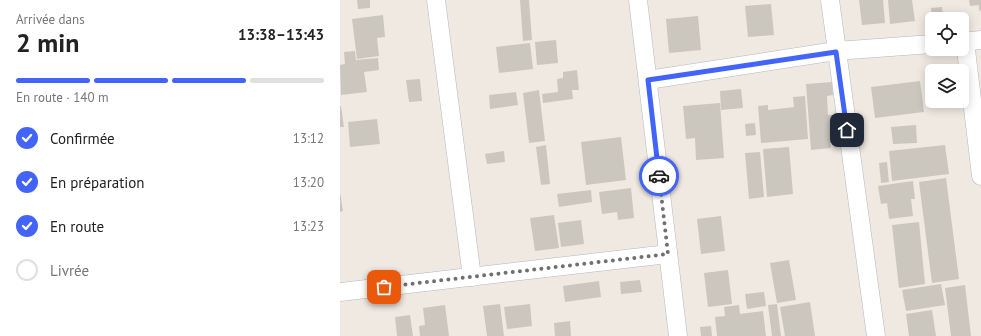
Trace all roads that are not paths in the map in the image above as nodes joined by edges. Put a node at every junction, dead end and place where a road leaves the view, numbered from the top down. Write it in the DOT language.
graph roads {
  1 [pos="436,0"];
  2 [pos="638,0"];
  3 [pos="830,0"];
  4 [pos="969,41"];
  5 [pos="925,45"];
  6 [pos="836,52"];
  7 [pos="648,80"];
  8 [pos="981,176"];
  9 [pos="668,254"];
  10 [pos="472,277"];
  11 [pos="340,292"];
  12 [pos="678,336"];
  13 [pos="876,336"];
  1 -- 10 [label="street"];
  2 -- 7 [label="street"];
  3 -- 6 [label="street"];
  4 -- 8 [label="street"];
  5 -- 6 [label="street"];
  6 -- 7 [label="street"];
  6 -- 13 [label="street"];
  7 -- 9 [label="street"];
  9 -- 10 [label="street"];
  9 -- 12 [label="street"];
  10 -- 11 [label="street"];
}
